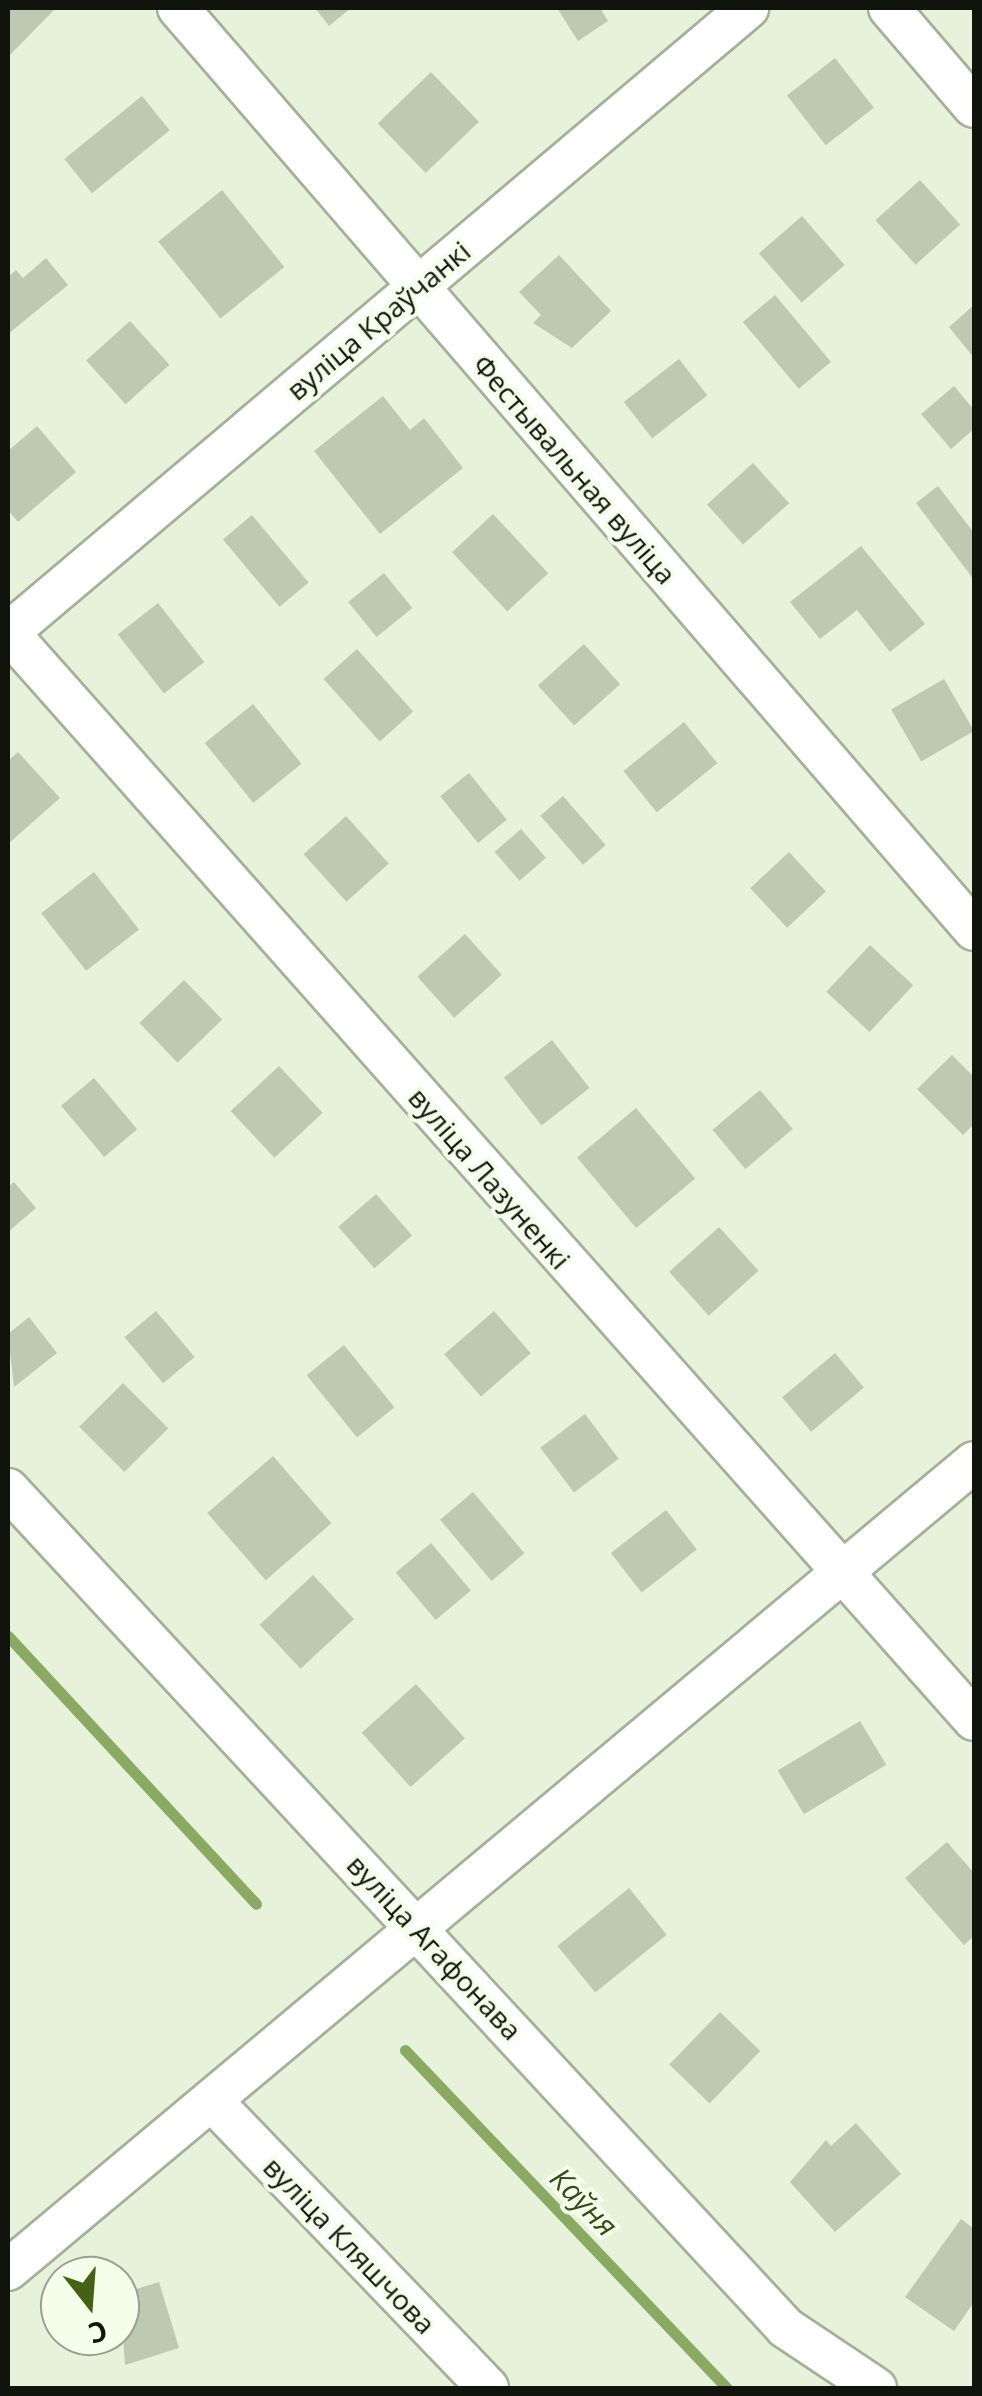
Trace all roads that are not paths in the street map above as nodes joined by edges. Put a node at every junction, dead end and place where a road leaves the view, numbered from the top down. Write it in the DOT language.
graph roads {
  1 [pos="178,8"];
  2 [pos="748,8"];
  3 [pos="888,8"];
  4 [pos="974,106"];
  5 [pos="418,287"];
  6 [pos="8,633"];
  7 [pos="974,930"];
  8 [pos="974,1462"];
  9 [pos="8,1489"];
  10 [pos="843,1578"];
  11 [pos="974,1720"];
  12 [pos="418,1927"];
  13 [pos="212,2101"];
  14 [pos="8,2270"];
  15 [pos="488,2388"];
  16 [pos="876,2388"];
  1 -- 5 [label="street, Фестывальная вуліца"];
  2 -- 5 [label="street, вуліца Краўчанкі"];
  3 -- 4 [label="street"];
  5 -- 6 [label="street, вуліца Краўчанкі"];
  5 -- 7 [label="street, Фестывальная вуліца"];
  6 -- 10 [label="street, вуліца Лазуненкі"];
  8 -- 10 [label="street"];
  9 -- 12 [label="street, вуліца Агафонава"];
  10 -- 11 [label="street, вуліца Лазуненкі"];
  10 -- 12 [label="street"];
  12 -- 13 [label="street"];
  12 -- 16 [label="street, вуліца Агафонава"];
  13 -- 14 [label="street"];
  13 -- 15 [label="street, вуліца Кляшчова"];
}
